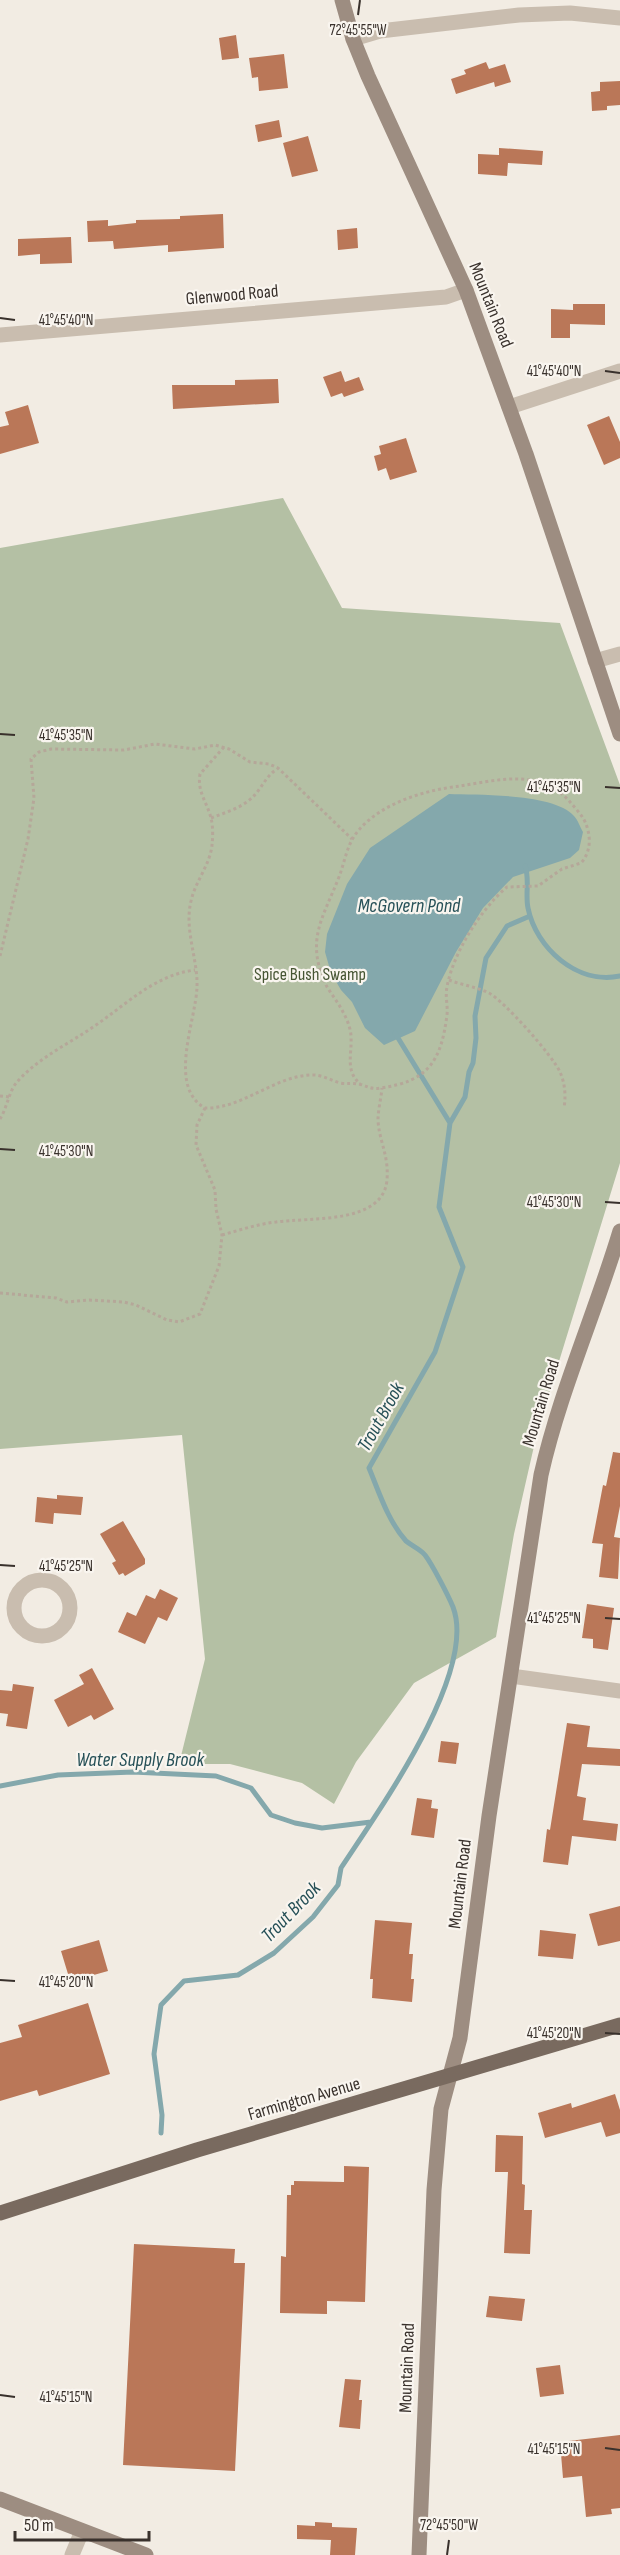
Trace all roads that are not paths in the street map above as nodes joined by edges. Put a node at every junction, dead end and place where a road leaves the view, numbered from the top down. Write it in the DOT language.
graph roads {
  1 [pos="342,0"];
  2 [pos="620,18"];
  3 [pos="353,39"];
  4 [pos="466,290"];
  5 [pos="0,335"];
  6 [pos="620,371"];
  7 [pos="509,407"];
  8 [pos="620,654"];
  9 [pos="595,662"];
  10 [pos="620,734"];
  11 [pos="620,1231"];
  12 [pos="512,1676"];
  13 [pos="620,1691"];
  14 [pos="620,2025"];
  15 [pos="448,2078"];
  16 [pos="0,2213"];
  17 [pos="0,2499"];
  18 [pos="82,2530"];
  19 [pos="72,2555"];
  20 [pos="146,2555"];
  21 [pos="418,2555"];
  1 -- 3 [label="main road, Mountain Road"];
  2 -- 3 [label="street"];
  3 -- 4 [label="main road, Mountain Road"];
  4 -- 5 [label="street, Glenwood Road"];
  4 -- 7 [label="main road, Mountain Road"];
  6 -- 7 [label="street"];
  7 -- 9 [label="main road, Mountain Road"];
  8 -- 9 [label="street"];
  9 -- 10 [label="main road, Mountain Road"];
  11 -- 12 [label="main road, Mountain Road"];
  12 -- 13 [label="street"];
  12 -- 15 [label="main road, Mountain Road"];
  14 -- 15 [label="main road, Farmington Avenue"];
  15 -- 16 [label="main road, Farmington Avenue"];
  15 -- 21 [label="main road, Mountain Road"];
  17 -- 18 [label="main road"];
  18 -- 19 [label="street"];
  18 -- 20 [label="main road"];
}
